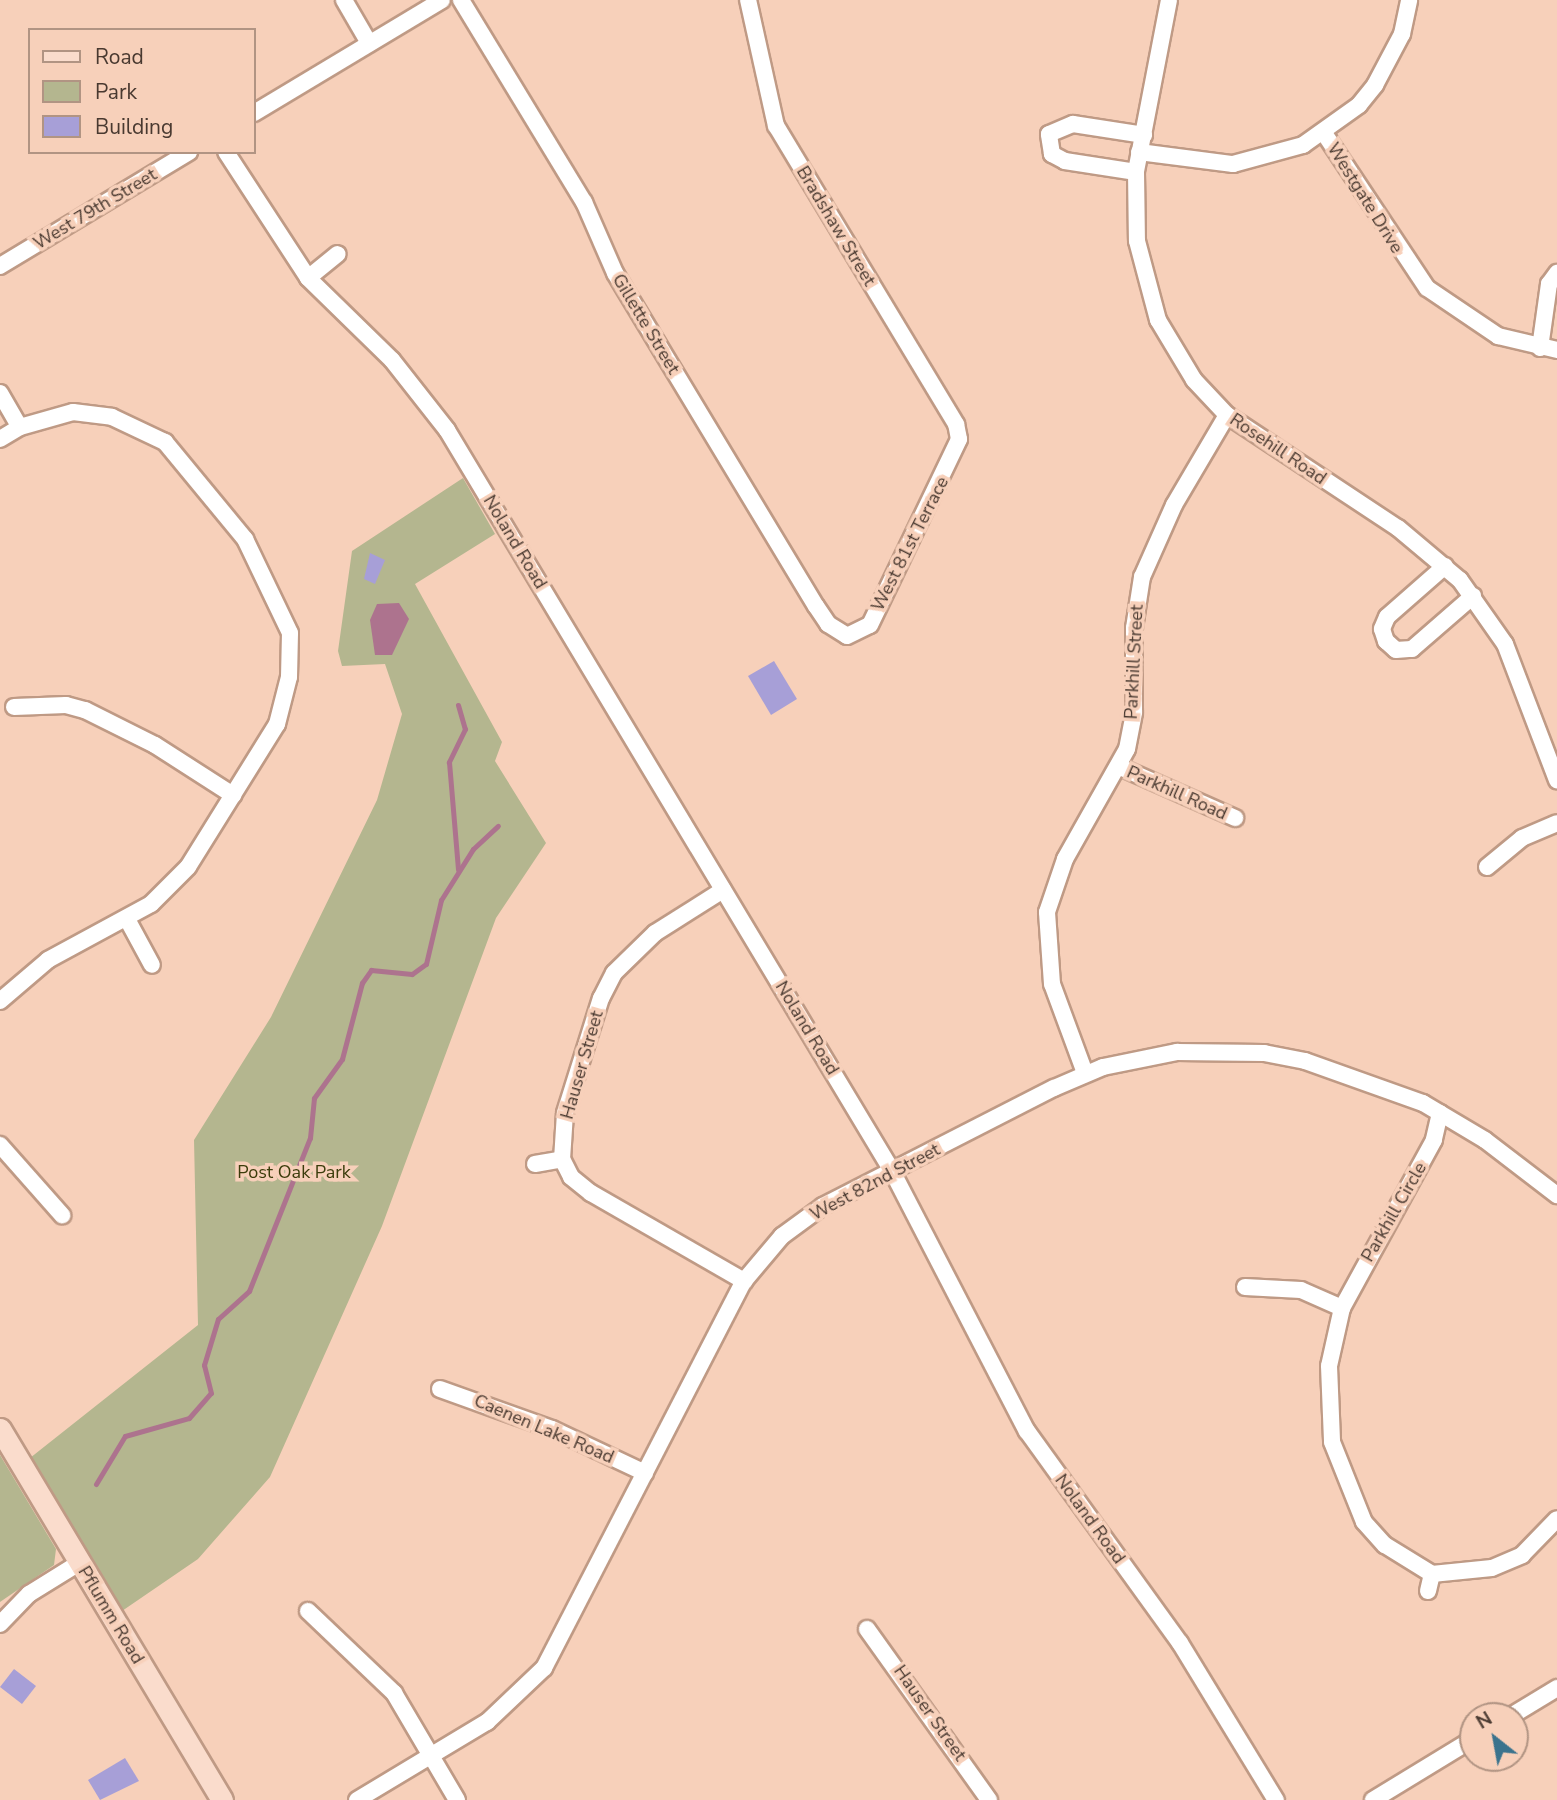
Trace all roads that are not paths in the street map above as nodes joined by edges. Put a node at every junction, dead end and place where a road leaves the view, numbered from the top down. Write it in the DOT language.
graph roads {
  1 [pos="344,0"];
  2 [pos="442,0"];
  3 [pos="461,0"];
  4 [pos="748,0"];
  5 [pos="1170,0"];
  6 [pos="1409,0"];
  7 [pos="369,43"];
  8 [pos="256,112"];
  9 [pos="1324,133"];
  10 [pos="1144,135"];
  11 [pos="1139,152"];
  12 [pos="186,154"];
  13 [pos="227,154"];
  14 [pos="1136,172"];
  15 [pos="338,254"];
  16 [pos="0,266"];
  17 [pos="1557,273"];
  18 [pos="308,278"];
  19 [pos="1540,348"];
  20 [pos="1557,350"];
  21 [pos="0,393"];
  22 [pos="1227,415"];
  23 [pos="20,427"];
  24 [pos="0,439"];
  25 [pos="959,439"];
  26 [pos="1445,566"];
  27 [pos="1473,596"];
  28 [pos="847,636"];
  29 [pos="14,707"];
  30 [pos="1120,767"];
  31 [pos="1557,780"];
  32 [pos="233,795"];
  33 [pos="1235,818"];
  34 [pos="1557,823"];
  35 [pos="1487,867"];
  36 [pos="723,890"];
  37 [pos="127,919"];
  38 [pos="152,965"];
  39 [pos="1,999"];
  40 [pos="1085,1073"];
  41 [pos="1440,1114"];
  42 [pos="0,1145"];
  43 [pos="562,1159"];
  44 [pos="535,1164"];
  45 [pos="892,1171"];
  46 [pos="1557,1195"];
  47 [pos="62,1215"];
  48 [pos="744,1282"];
  49 [pos="1245,1287"];
  50 [pos="1342,1308"];
  51 [pos="440,1389"];
  52 [pos="0,1429"];
  53 [pos="645,1473"];
  54 [pos="1557,1519"];
  55 [pos="79,1563"];
  56 [pos="1432,1574"];
  57 [pos="1428,1591"];
  58 [pos="308,1611"];
  59 [pos="0,1624"];
  60 [pos="867,1629"];
  61 [pos="1557,1688"];
  62 [pos="1529,1705"];
  63 [pos="1459,1748"];
  64 [pos="435,1754"];
  65 [pos="222,1800"];
  66 [pos="357,1800"];
  67 [pos="457,1800"];
  68 [pos="989,1800"];
  69 [pos="1276,1800"];
  70 [pos="1373,1800"];
  1 -- 7 [label="street"];
  2 -- 7 [label="street"];
  3 -- 28 [label="street, Gillette Street"];
  4 -- 25 [label="street, Bradshaw Street"];
  5 -- 10 [label="street, Rosehill Road"];
  6 -- 9 [label="street, Westgate Drive"];
  7 -- 8 [label="street"];
  9 -- 11 [label="street"];
  9 -- 19 [label="street, Westgate Drive"];
  10 -- 11 [label="street, Rosehill Road"];
  10 -- 14 [label="street"];
  11 -- 14 [label="street, Rosehill Road"];
  12 -- 16 [label="street, West 79th Street"];
  13 -- 18 [label="street, Noland Road"];
  14 -- 22 [label="street, Rosehill Road"];
  15 -- 18 [label="street"];
  17 -- 19 [label="street"];
  18 -- 36 [label="street, Noland Road"];
  19 -- 20 [label="street, Westgate Drive"];
  21 -- 23 [label="street"];
  22 -- 26 [label="street, Rosehill Road"];
  22 -- 30 [label="street, Parkhill Street"];
  23 -- 24 [label="street"];
  23 -- 32 [label="street"];
  25 -- 28 [label="street, West 81st Terrace"];
  26 -- 27 [label="street, Rosehill Road"];
  26 -- 27 [label="street"];
  27 -- 31 [label="street, Rosehill Road"];
  29 -- 32 [label="street"];
  30 -- 33 [label="street, Parkhill Road"];
  30 -- 40 [label="street, Parkhill Street"];
  32 -- 37 [label="street"];
  34 -- 35 [label="street"];
  36 -- 43 [label="street, Hauser Street"];
  36 -- 45 [label="street, Noland Road"];
  37 -- 38 [label="street"];
  37 -- 39 [label="street"];
  40 -- 41 [label="street, West 82nd Street"];
  40 -- 45 [label="street, West 82nd Street"];
  41 -- 46 [label="street, West 82nd Street"];
  41 -- 50 [label="street, Parkhill Circle"];
  42 -- 47 [label="street"];
  43 -- 44 [label="street"];
  43 -- 48 [label="street"];
  45 -- 48 [label="street, West 82nd Street"];
  45 -- 69 [label="street, Noland Road"];
  48 -- 53 [label="street, West 82nd Street"];
  49 -- 50 [label="street"];
  50 -- 56 [label="street, Parkhill Circle"];
  51 -- 53 [label="street, Caenen Lake Road"];
  52 -- 55 [label="main road, Pflumm Road"];
  53 -- 64 [label="street, West 82nd Street"];
  54 -- 56 [label="street"];
  55 -- 59 [label="street"];
  55 -- 65 [label="main road, Pflumm Road"];
  56 -- 57 [label="street"];
  58 -- 64 [label="street"];
  60 -- 68 [label="street, Hauser Street"];
  61 -- 62 [label="street"];
  63 -- 70 [label="street"];
  64 -- 66 [label="street, West 82nd Street"];
  64 -- 67 [label="street"];
}
